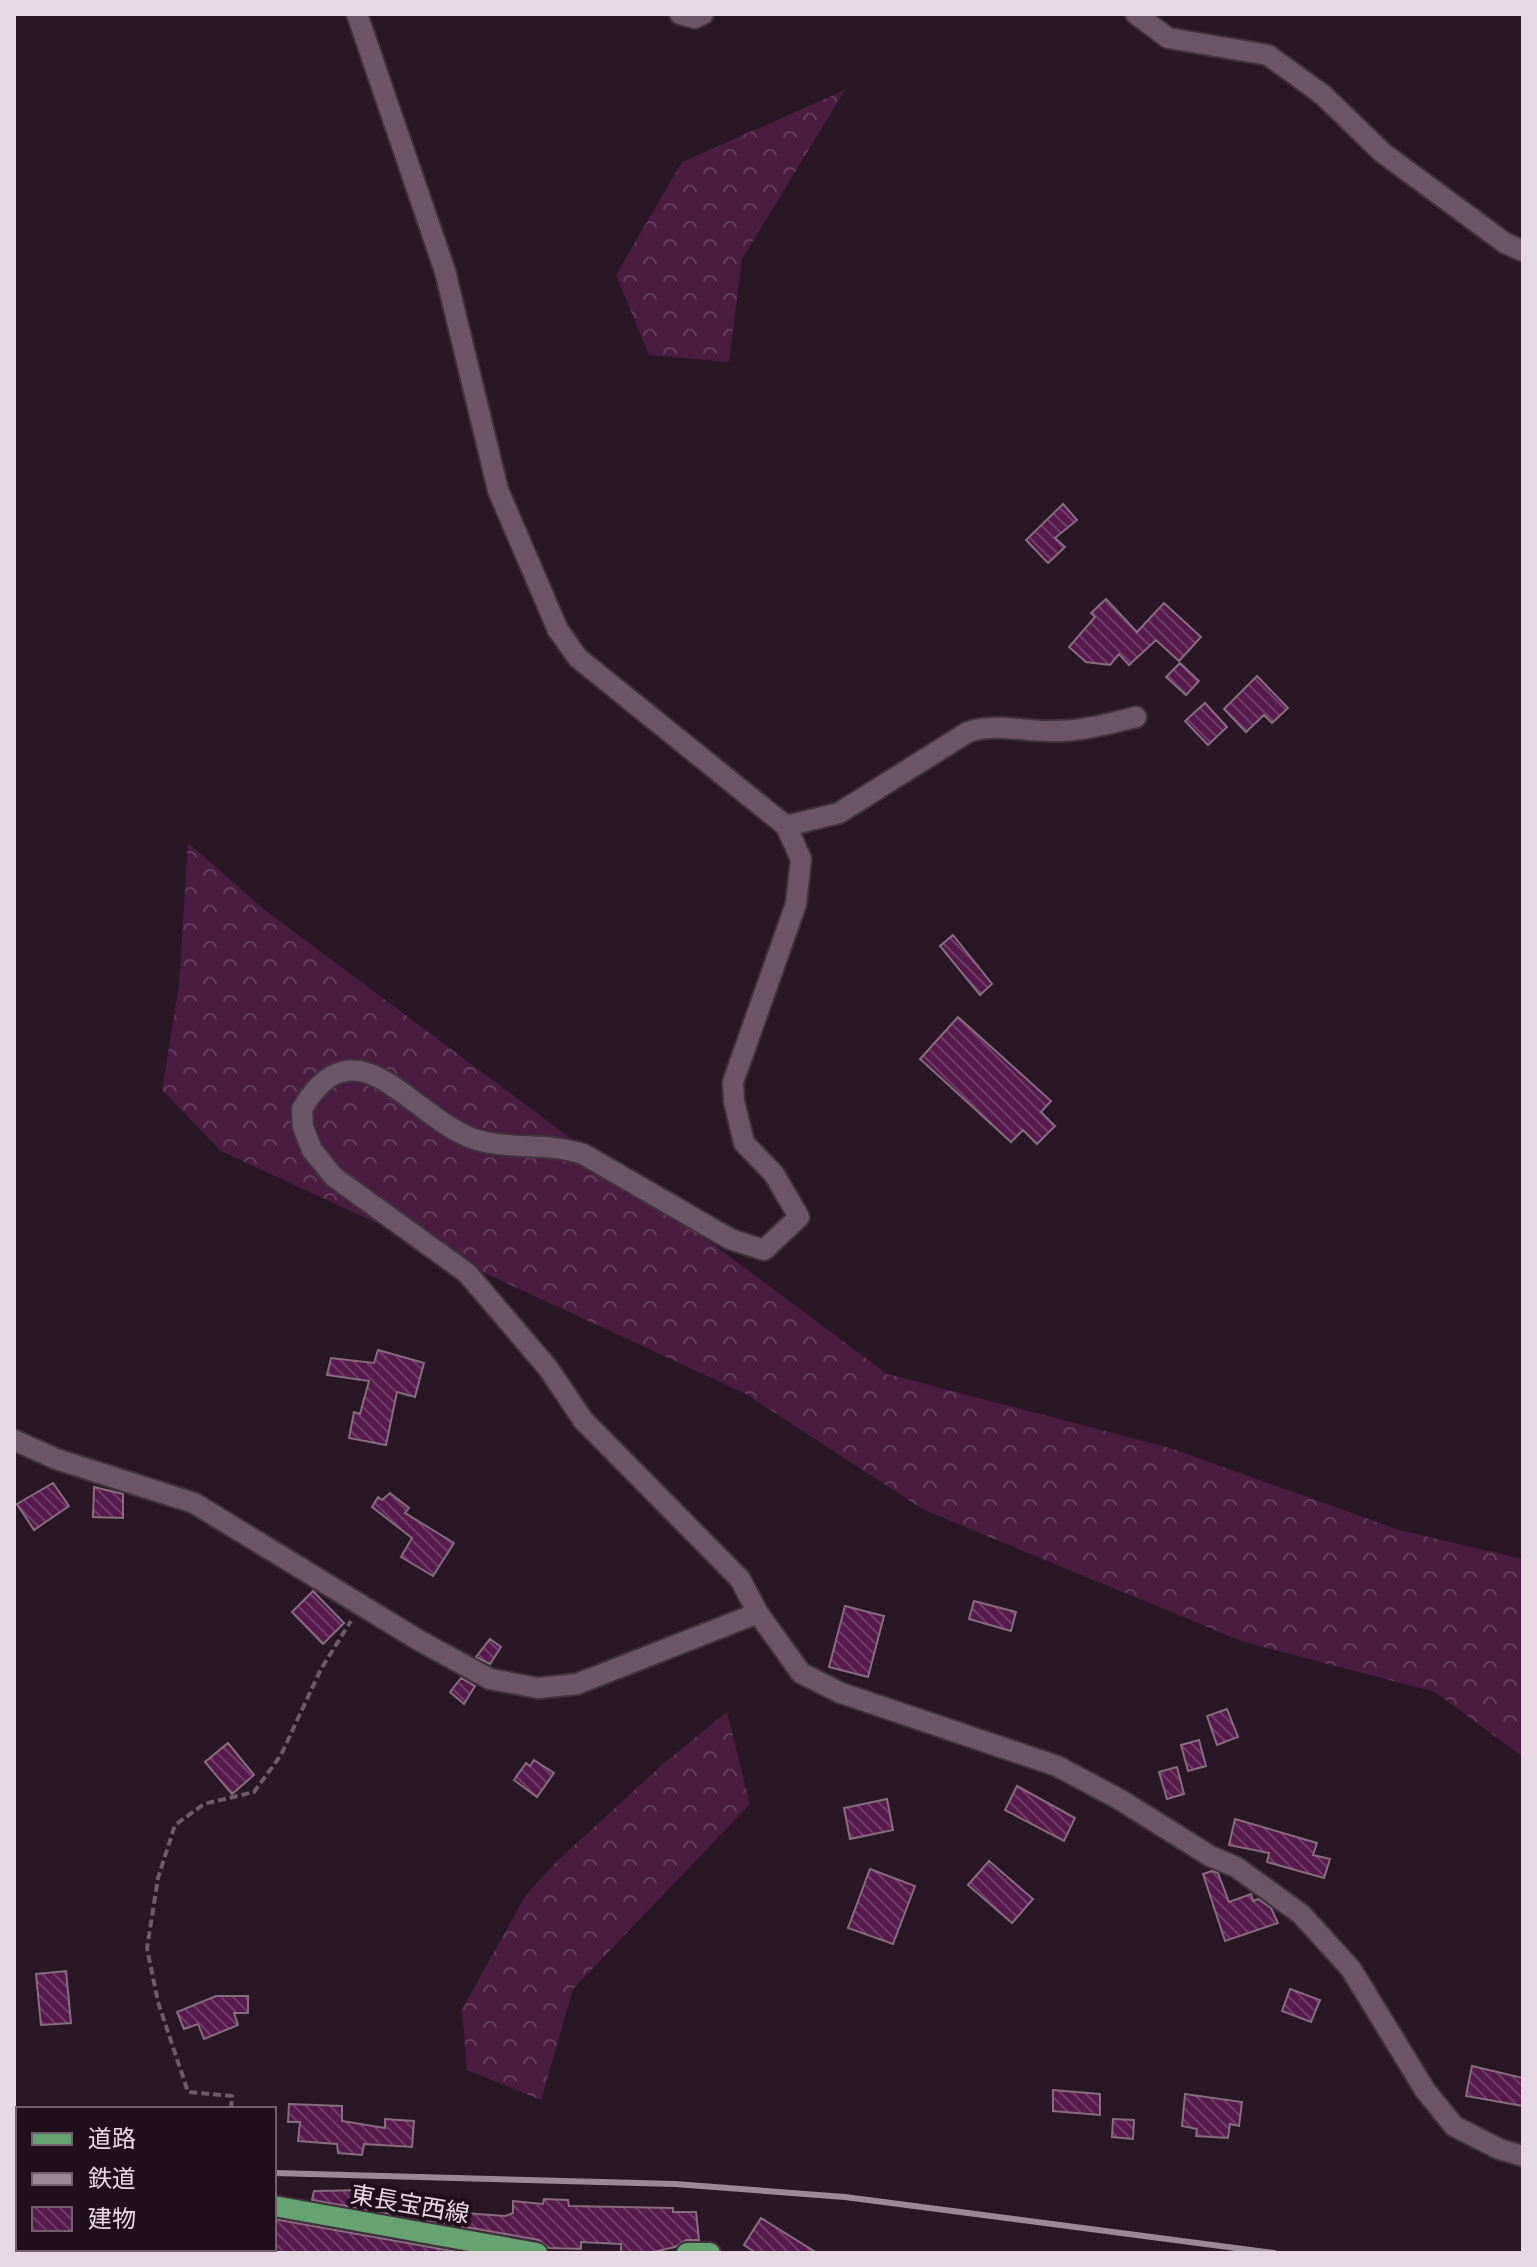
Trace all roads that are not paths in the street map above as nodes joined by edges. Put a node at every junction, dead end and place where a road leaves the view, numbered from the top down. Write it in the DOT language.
graph roads {
  1 [pos="357,14"];
  2 [pos="680,14"];
  3 [pos="703,14"];
  4 [pos="1136,14"];
  5 [pos="1523,251"];
  6 [pos="1136,717"];
  7 [pos="786,826"];
  8 [pos="14,1440"];
  9 [pos="758,1613"];
  10 [pos="1523,2156"];
  11 [pos="276,2206"];
  12 [pos="537,2253"];
  13 [pos="687,2253"];
  14 [pos="710,2253"];
  1 -- 7 [label="street"];
  2 -- 3 [label="street"];
  4 -- 5 [label="street"];
  6 -- 7 [label="street"];
  7 -- 9 [label="street"];
  8 -- 9 [label="street"];
  9 -- 10 [label="street"];
  11 -- 12 [label="main road, 東長宝西線"];
  13 -- 14 [label="main road"];
}
